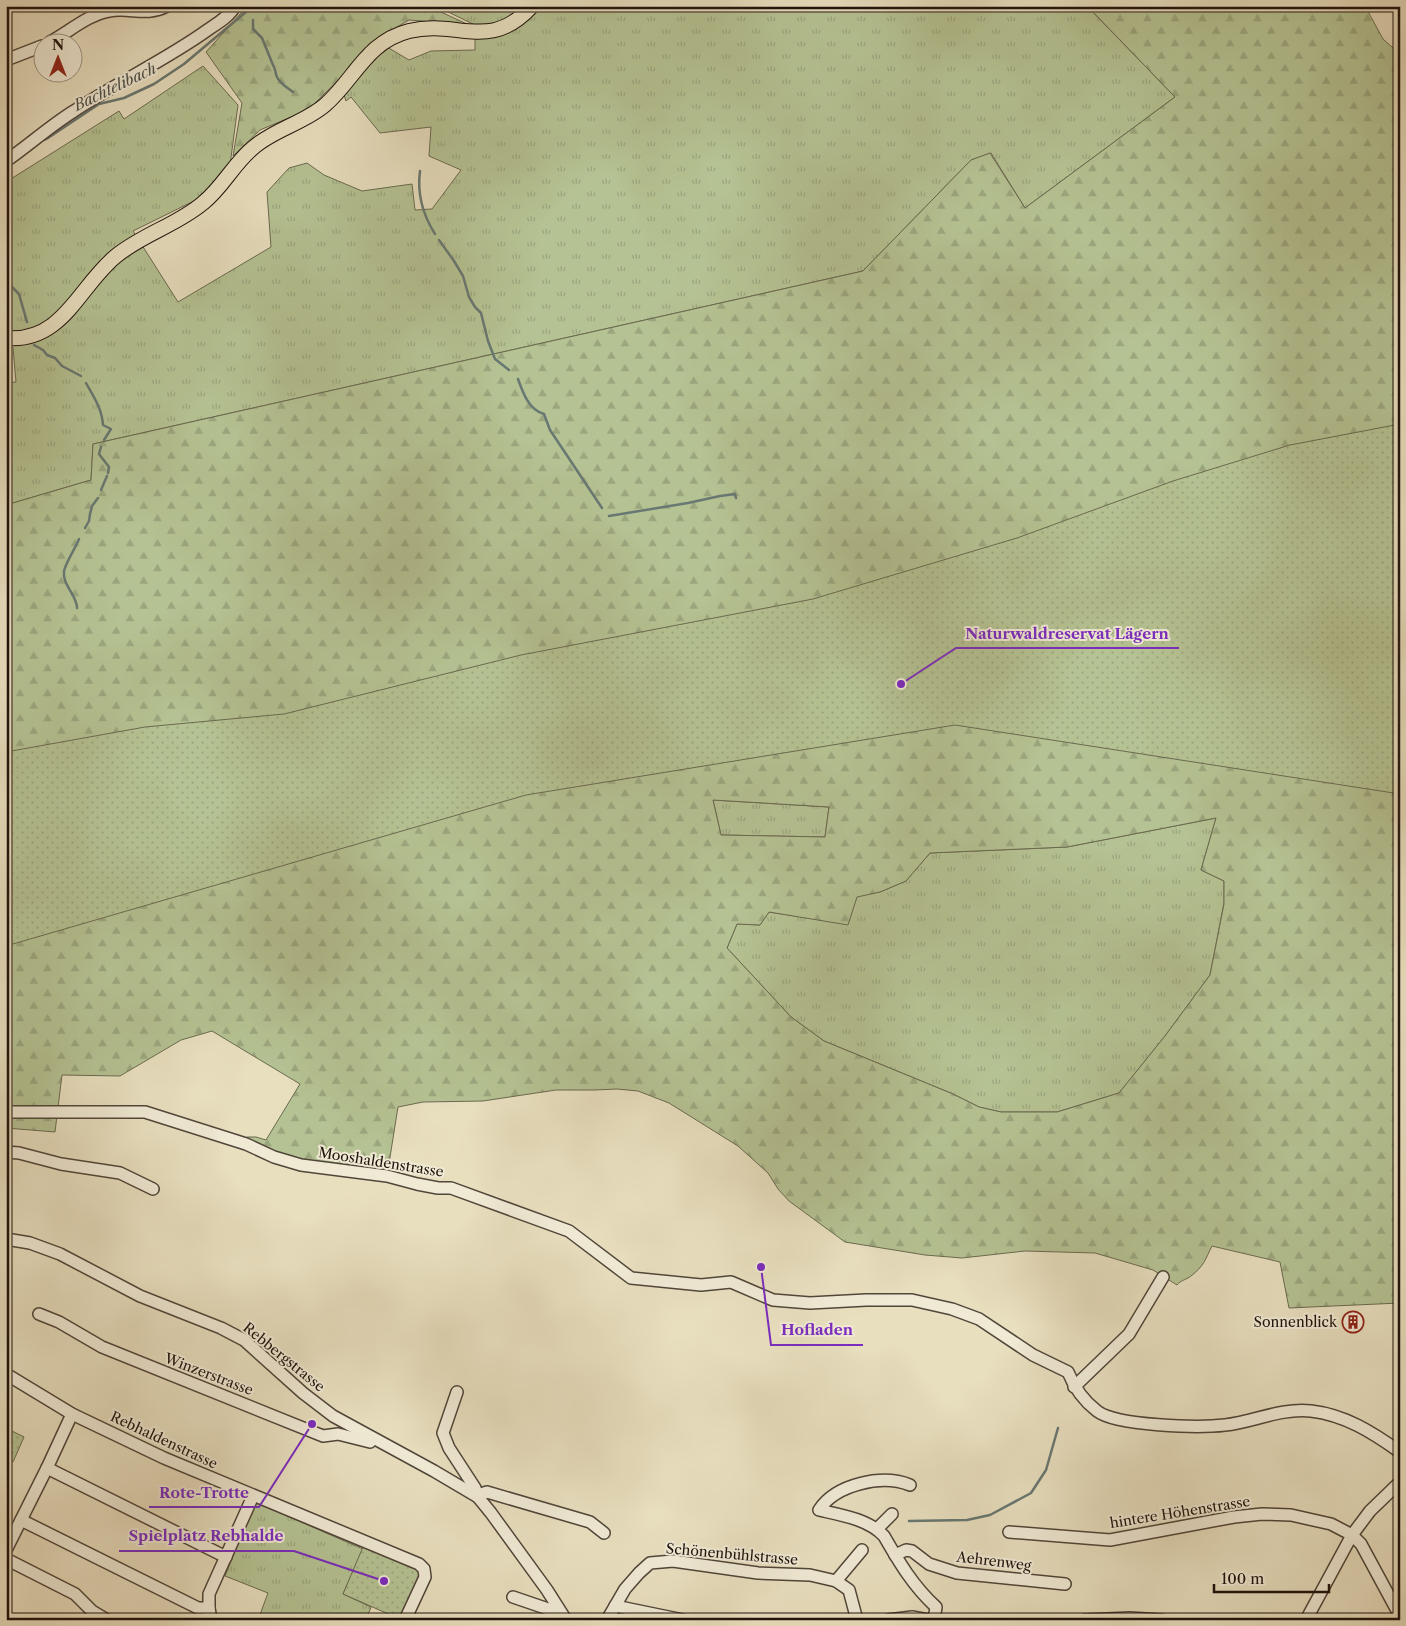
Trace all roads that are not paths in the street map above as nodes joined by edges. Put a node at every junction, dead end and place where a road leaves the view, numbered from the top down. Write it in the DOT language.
graph roads {
  1 [pos="167,6"];
  2 [pos="532,6"];
  3 [pos="235,7"];
  4 [pos="68,32"];
  5 [pos="32,50"];
  6 [pos="6,60"];
  7 [pos="6,162"];
  8 [pos="6,338"];
  9 [pos="6,1112"];
  10 [pos="6,1152"];
  11 [pos="153,1189"];
  12 [pos="6,1239"];
  13 [pos="1163,1277"];
  14 [pos="39,1314"];
  15 [pos="6,1374"];
  16 [pos="1074,1387"];
  17 [pos="457,1392"];
  18 [pos="72,1414"];
  19 [pos="372,1438"];
  20 [pos="1400,1452"];
  21 [pos="47,1468"];
  22 [pos="1400,1482"];
  23 [pos="910,1485"];
  24 [pos="253,1496"];
  25 [pos="478,1497"];
  26 [pos="892,1514"];
  27 [pos="21,1520"];
  28 [pos="878,1529"];
  29 [pos="1009,1532"];
  30 [pos="604,1533"];
  31 [pos="1352,1535"];
  32 [pos="6,1550"];
  33 [pos="862,1550"];
  34 [pos="895,1555"];
  35 [pos="226,1557"];
  36 [pos="6,1559"];
  37 [pos="836,1581"];
  38 [pos="1065,1584"];
  39 [pos="513,1597"];
  40 [pos="615,1606"];
  41 [pos="559,1610"];
  42 [pos="210,1614"];
  43 [pos="1400,1616"];
  44 [pos="107,1620"];
  45 [pos="405,1620"];
  46 [pos="566,1620"];
  47 [pos="607,1620"];
  48 [pos="682,1620"];
  49 [pos="858,1620"];
  50 [pos="888,1620"];
  51 [pos="928,1620"];
  52 [pos="934,1620"];
  53 [pos="1084,1620"];
  54 [pos="1162,1620"];
  55 [pos="1306,1620"];
  1 -- 4 [label="street"];
  2 -- 8 [label="main road"];
  3 -- 7 [label="street"];
  5 -- 6 [label="street"];
  9 -- 16 [label="street, Mooshaldenstrasse"];
  10 -- 11 [label="street"];
  12 -- 19 [label="street, Rebbergstrasse"];
  13 -- 16 [label="street"];
  14 -- 19 [label="street, Winzerstrasse"];
  15 -- 18 [label="street, Rebhaldenstrasse"];
  16 -- 20 [label="street, Mooshaldenstrasse"];
  17 -- 25 [label="street, Rebbergstrasse"];
  18 -- 21 [label="street"];
  18 -- 24 [label="street, Rebhaldenstrasse"];
  19 -- 25 [label="street, Rebbergstrasse"];
  21 -- 27 [label="street"];
  21 -- 35 [label="street"];
  22 -- 31 [label="street"];
  23 -- 28 [label="street"];
  24 -- 35 [label="street"];
  24 -- 45 [label="street, Rebhaldenstrasse"];
  25 -- 30 [label="street"];
  25 -- 41 [label="street, Rebbergstrasse"];
  26 -- 28 [label="street"];
  27 -- 32 [label="street"];
  27 -- 42 [label="street"];
  28 -- 34 [label="street"];
  29 -- 31 [label="street, hintere Höhenstrasse"];
  31 -- 43 [label="street"];
  31 -- 55 [label="street"];
  33 -- 37 [label="street"];
  34 -- 38 [label="street, Aehrenweg"];
  34 -- 52 [label="street"];
  35 -- 42 [label="street"];
  36 -- 44 [label="street"];
  37 -- 40 [label="street, Schönenbühlstrasse"];
  37 -- 49 [label="street"];
  39 -- 41 [label="street"];
  40 -- 47 [label="street, Schönenbühlstrasse"];
  40 -- 48 [label="street"];
  41 -- 46 [label="street, Rebbergstrasse"];
  50 -- 51 [label="street"];
  53 -- 54 [label="street"];
}
